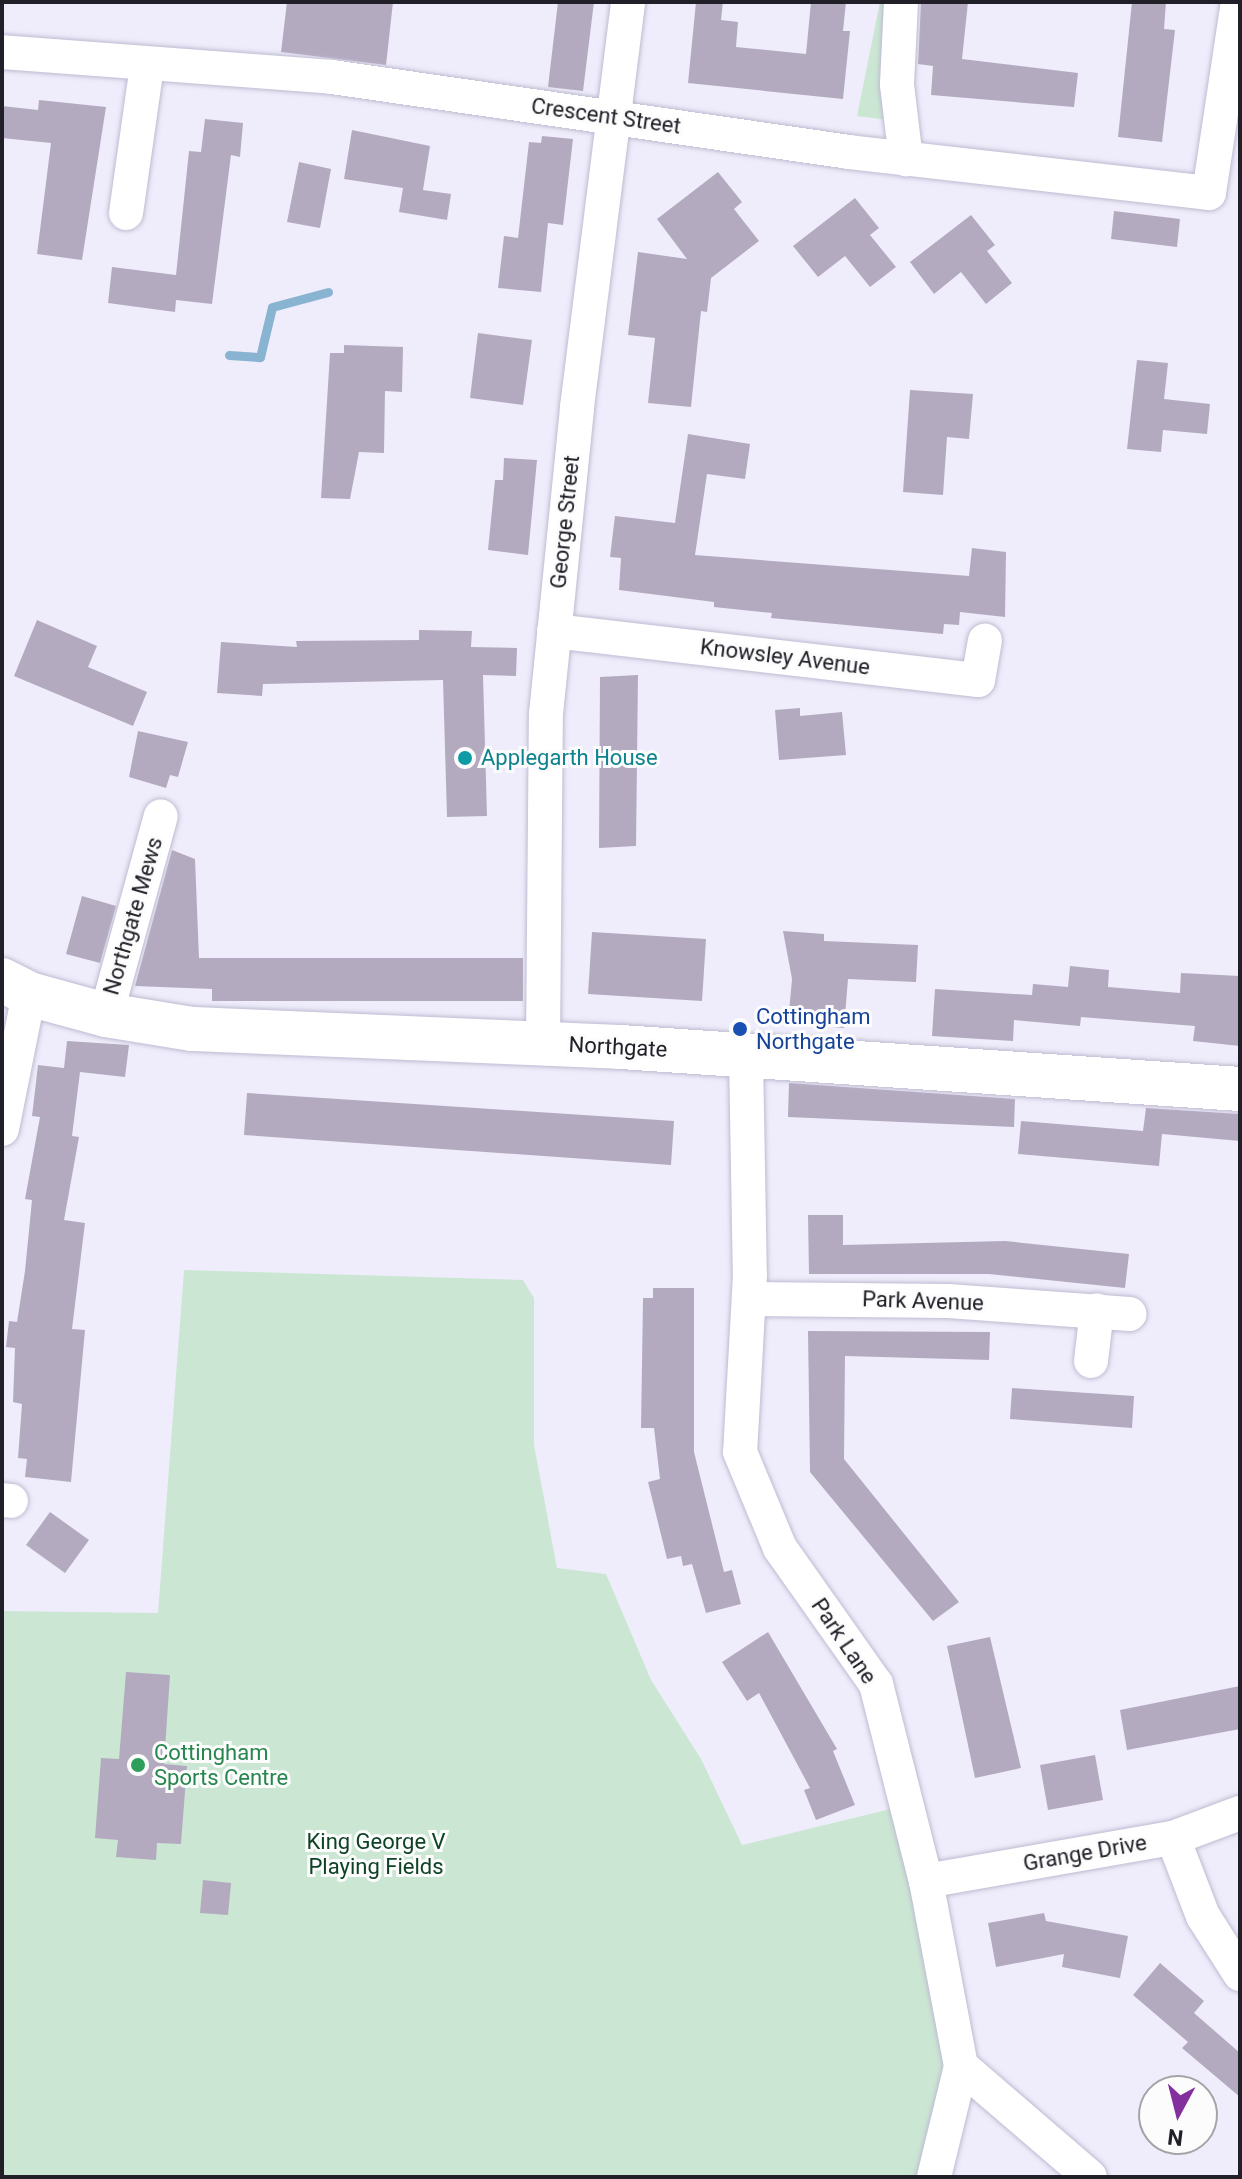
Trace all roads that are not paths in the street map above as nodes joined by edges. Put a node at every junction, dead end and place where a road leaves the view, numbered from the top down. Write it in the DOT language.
graph roads {
  1 [pos="628,2"];
  2 [pos="901,2"];
  3 [pos="1238,2"];
  4 [pos="2,52"];
  5 [pos="147,66"];
  6 [pos="613,116"];
  7 [pos="906,159"];
  8 [pos="126,213"];
  9 [pos="554,631"];
  10 [pos="985,641"];
  11 [pos="161,816"];
  12 [pos="15,987"];
  13 [pos="106,1015"];
  14 [pos="543,1044"];
  15 [pos="746,1055"];
  16 [pos="1240,1089"];
  17 [pos="2,1129"];
  18 [pos="749,1299"];
  19 [pos="1097,1310"];
  20 [pos="1130,1314"];
  21 [pos="1091,1361"];
  22 [pos="1240,1813"];
  23 [pos="1173,1838"];
  24 [pos="926,1881"];
  25 [pos="1240,1974"];
  26 [pos="961,2066"];
  27 [pos="934,2177"];
  28 [pos="1090,2177"];
  1 -- 6 [label="street, George Street"];
  2 -- 7 [label="street"];
  3 -- 7 [label="street, Crescent Street"];
  4 -- 5 [label="street, Crescent Street"];
  5 -- 6 [label="street, Crescent Street"];
  5 -- 8 [label="street"];
  6 -- 7 [label="street, Crescent Street"];
  6 -- 9 [label="street, George Street"];
  9 -- 10 [label="street, Knowsley Avenue"];
  9 -- 14 [label="street, George Street"];
  11 -- 13 [label="street, Northgate Mews"];
  12 -- 13 [label="street, Northgate"];
  12 -- 17 [label="street"];
  13 -- 14 [label="street, Northgate"];
  14 -- 15 [label="street, Northgate"];
  15 -- 16 [label="street, Northgate"];
  15 -- 18 [label="street, Park Lane"];
  18 -- 19 [label="street, Park Avenue"];
  18 -- 24 [label="street, Park Lane"];
  19 -- 20 [label="street, Park Avenue"];
  19 -- 21 [label="street"];
  22 -- 23 [label="street, Grange Drive"];
  23 -- 24 [label="street, Grange Drive"];
  23 -- 25 [label="street"];
  24 -- 26 [label="street, Park Lane"];
  26 -- 27 [label="street"];
  26 -- 28 [label="street"];
}
